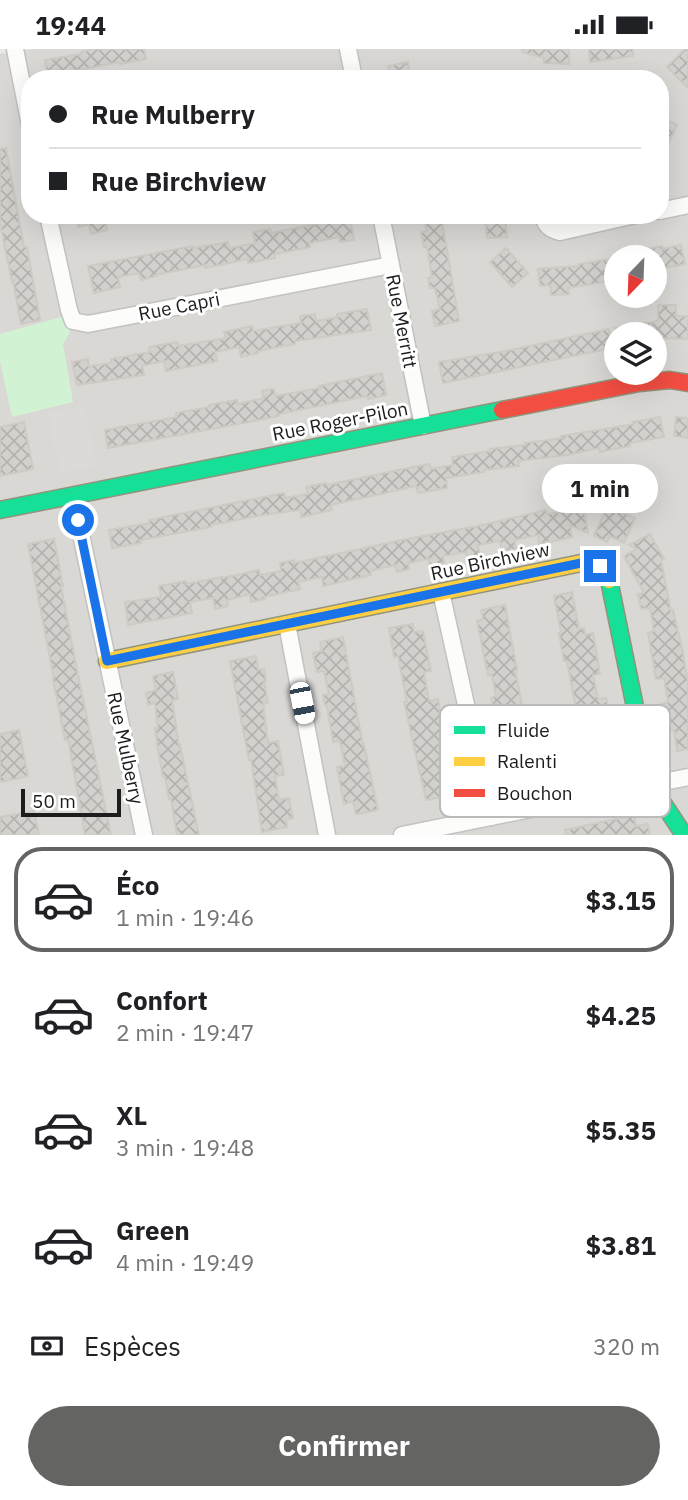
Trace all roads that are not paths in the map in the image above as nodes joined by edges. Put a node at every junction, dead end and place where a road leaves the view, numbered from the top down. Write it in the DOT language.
graph roads {
  1 [pos="15,49"];
  2 [pos="348,49"];
  3 [pos="352,70"];
  4 [pos="21,79"];
  5 [pos="688,205"];
  6 [pos="669,209"];
  7 [pos="50,224"];
  8 [pos="383,224"];
  9 [pos="545,224"];
  10 [pos="595,224"];
  11 [pos="391,265"];
  12 [pos="688,383"];
  13 [pos="422,426"];
  14 [pos="73,496"];
  15 [pos="0,510"];
  16 [pos="441,592"];
  17 [pos="287,624"];
  18 [pos="107,661"];
  19 [pos="466,705"];
  20 [pos="635,705"];
  21 [pos="688,777"];
  22 [pos="670,781"];
  23 [pos="670,814"];
  24 [pos="491,817"];
  25 [pos="144,835"];
  26 [pos="327,835"];
  27 [pos="402,835"];
  28 [pos="684,835"];
  1 -- 4 [label="street"];
  2 -- 3 [label="street"];
  5 -- 6 [label="street"];
  7 -- 11 [label="street, Rue Capri"];
  8 -- 11 [label="street, Rue Merritt"];
  9 -- 10 [label="street"];
  11 -- 13 [label="street, Rue Merritt"];
  12 -- 13 [label="street, Rue Roger-Pilon"];
  13 -- 14 [label="street, Rue Roger-Pilon"];
  14 -- 15 [label="street, Rue Roger-Pilon"];
  14 -- 18 [label="street, Rue Mulberry"];
  16 -- 17 [label="street, Rue Birchview"];
  16 -- 19 [label="street"];
  16 -- 20 [label="street, Rue Birchview"];
  17 -- 18 [label="street, Rue Birchview"];
  17 -- 26 [label="street"];
  18 -- 25 [label="street, Rue Mulberry"];
  21 -- 22 [label="street"];
  23 -- 28 [label="street, Rue Birchview"];
  24 -- 27 [label="street"];
}
